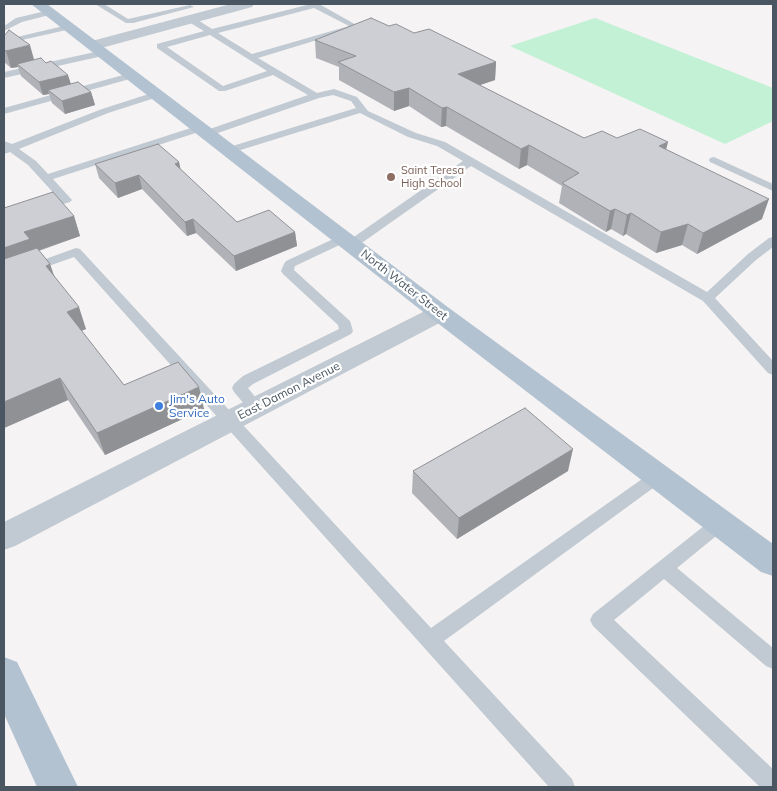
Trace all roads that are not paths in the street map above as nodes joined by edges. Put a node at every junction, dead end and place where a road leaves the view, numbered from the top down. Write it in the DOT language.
graph roads {
  1 [pos="100,4"];
  2 [pos="247,4"];
  3 [pos="44,8"];
  4 [pos="191,12"];
  5 [pos="4,19"];
  6 [pos="19,20"];
  7 [pos="68,26"];
  8 [pos="4,29"];
  9 [pos="211,32"];
  10 [pos="4,42"];
  11 [pos="99,49"];
  12 [pos="251,58"];
  13 [pos="274,72"];
  14 [pos="4,75"];
  15 [pos="134,76"];
  16 [pos="158,94"];
  17 [pos="316,96"];
  18 [pos="362,109"];
  19 [pos="4,112"];
  20 [pos="204,130"];
  21 [pos="5,148"];
  22 [pos="230,150"];
  23 [pos="714,160"];
  24 [pos="470,161"];
  25 [pos="46,178"];
  26 [pos="773,188"];
  27 [pos="32,211"];
  28 [pos="773,240"];
  29 [pos="348,241"];
  30 [pos="4,278"];
  31 [pos="708,298"];
  32 [pos="440,313"];
  33 [pos="773,370"];
  34 [pos="256,408"];
  35 [pos="230,421"];
  36 [pos="658,476"];
  37 [pos="720,523"];
  38 [pos="4,537"];
  39 [pos="773,562"];
  40 [pos="664,568"];
  41 [pos="430,640"];
  42 [pos="773,660"];
  43 [pos="4,674"];
  44 [pos="773,784"];
  45 [pos="58,787"];
  46 [pos="564,787"];
  1 -- 4 [label="lane"];
  2 -- 4 [label="street"];
  3 -- 6 [label="lane"];
  3 -- 7 [label="main road, North Water Street"];
  4 -- 9 [label="lane"];
  4 -- 11 [label="street"];
  5 -- 6 [label="lane"];
  6 -- 8 [label="lane"];
  7 -- 10 [label="lane"];
  7 -- 11 [label="main road, North Water Street"];
  9 -- 12 [label="lane"];
  9 -- 12 [label="lane"];
  9 -- 13 [label="lane"];
  11 -- 14 [label="lane"];
  11 -- 15 [label="main road, North Water Street"];
  12 -- 13 [label="lane"];
  13 -- 17 [label="lane"];
  15 -- 16 [label="main road, North Water Street"];
  15 -- 19 [label="lane"];
  16 -- 20 [label="main road, North Water Street"];
  16 -- 21 [label="lane"];
  17 -- 18 [label="lane"];
  17 -- 20 [label="lane"];
  18 -- 22 [label="lane"];
  18 -- 24 [label="lane"];
  20 -- 22 [label="main road, North Water Street"];
  20 -- 25 [label="lane"];
  21 -- 25 [label="lane"];
  22 -- 29 [label="main road, North Water Street"];
  23 -- 26 [label="lane"];
  24 -- 29 [label="lane"];
  24 -- 31 [label="lane"];
  25 -- 27 [label="lane"];
  28 -- 31 [label="lane"];
  29 -- 32 [label="main road, North Water Street"];
  29 -- 34 [label="lane"];
  30 -- 35 [label="lane"];
  31 -- 33 [label="lane"];
  32 -- 34 [label="street, East Damon Avenue"];
  32 -- 36 [label="main road, North Water Street"];
  34 -- 35 [label="street, East Damon Avenue"];
  35 -- 38 [label="street, East Damon Avenue"];
  35 -- 41 [label="lane"];
  36 -- 37 [label="main road, North Water Street"];
  36 -- 41 [label="lane"];
  37 -- 39 [label="main road, North Water Street"];
  37 -- 40 [label="lane"];
  40 -- 42 [label="lane"];
  40 -- 44 [label="lane"];
  41 -- 46 [label="lane"];
  43 -- 45 [label="main road"];
}
